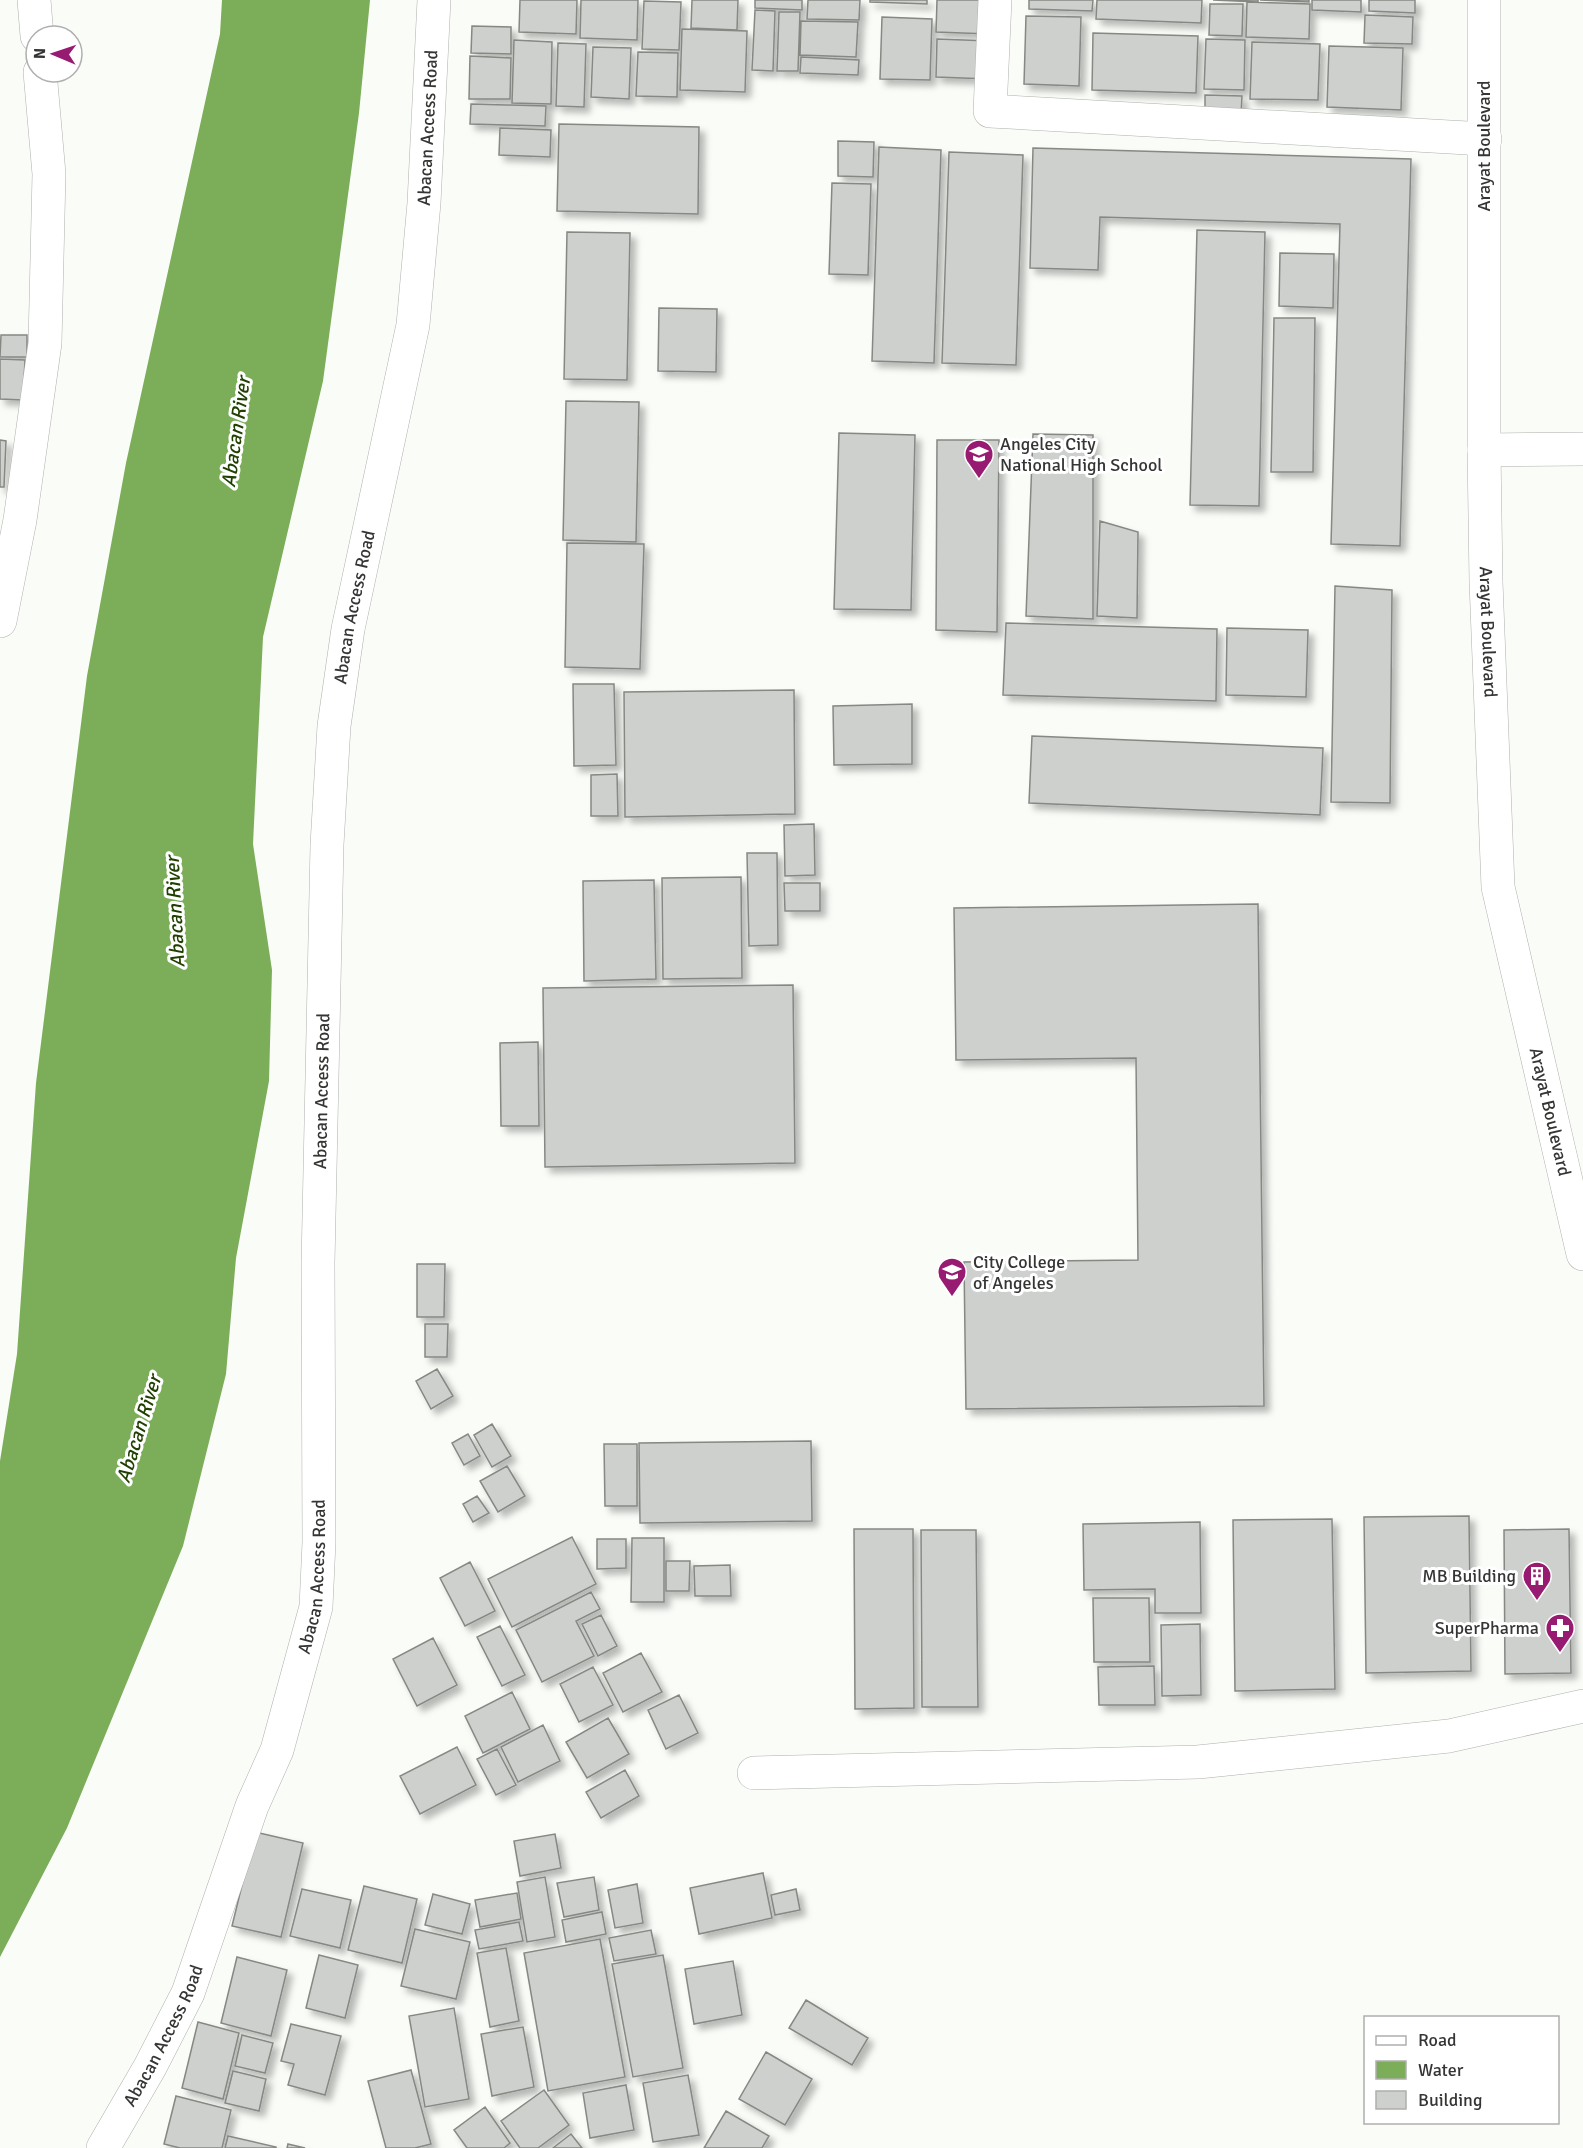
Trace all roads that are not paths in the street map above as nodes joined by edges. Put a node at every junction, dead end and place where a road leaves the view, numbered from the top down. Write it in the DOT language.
graph roads {
  1 [pos="34,0"];
  2 [pos="434,0"];
  3 [pos="995,0"];
  4 [pos="1484,0"];
  5 [pos="36,24"];
  6 [pos="41,84"];
  7 [pos="1485,139"];
  8 [pos="1583,449"];
  9 [pos="1484,450"];
  10 [pos="0,621"];
  11 [pos="1583,1254"];
  12 [pos="1583,1706"];
  13 [pos="754,1773"];
  14 [pos="103,2148"];
  1 -- 5 [label="street"];
  2 -- 14 [label="street, Abacan Access Road"];
  3 -- 7 [label="street"];
  4 -- 7 [label="street, Arayat Boulevard"];
  6 -- 10 [label="street"];
  7 -- 9 [label="street, Arayat Boulevard"];
  8 -- 9 [label="street"];
  9 -- 11 [label="street, Arayat Boulevard"];
  12 -- 13 [label="street"];
}
